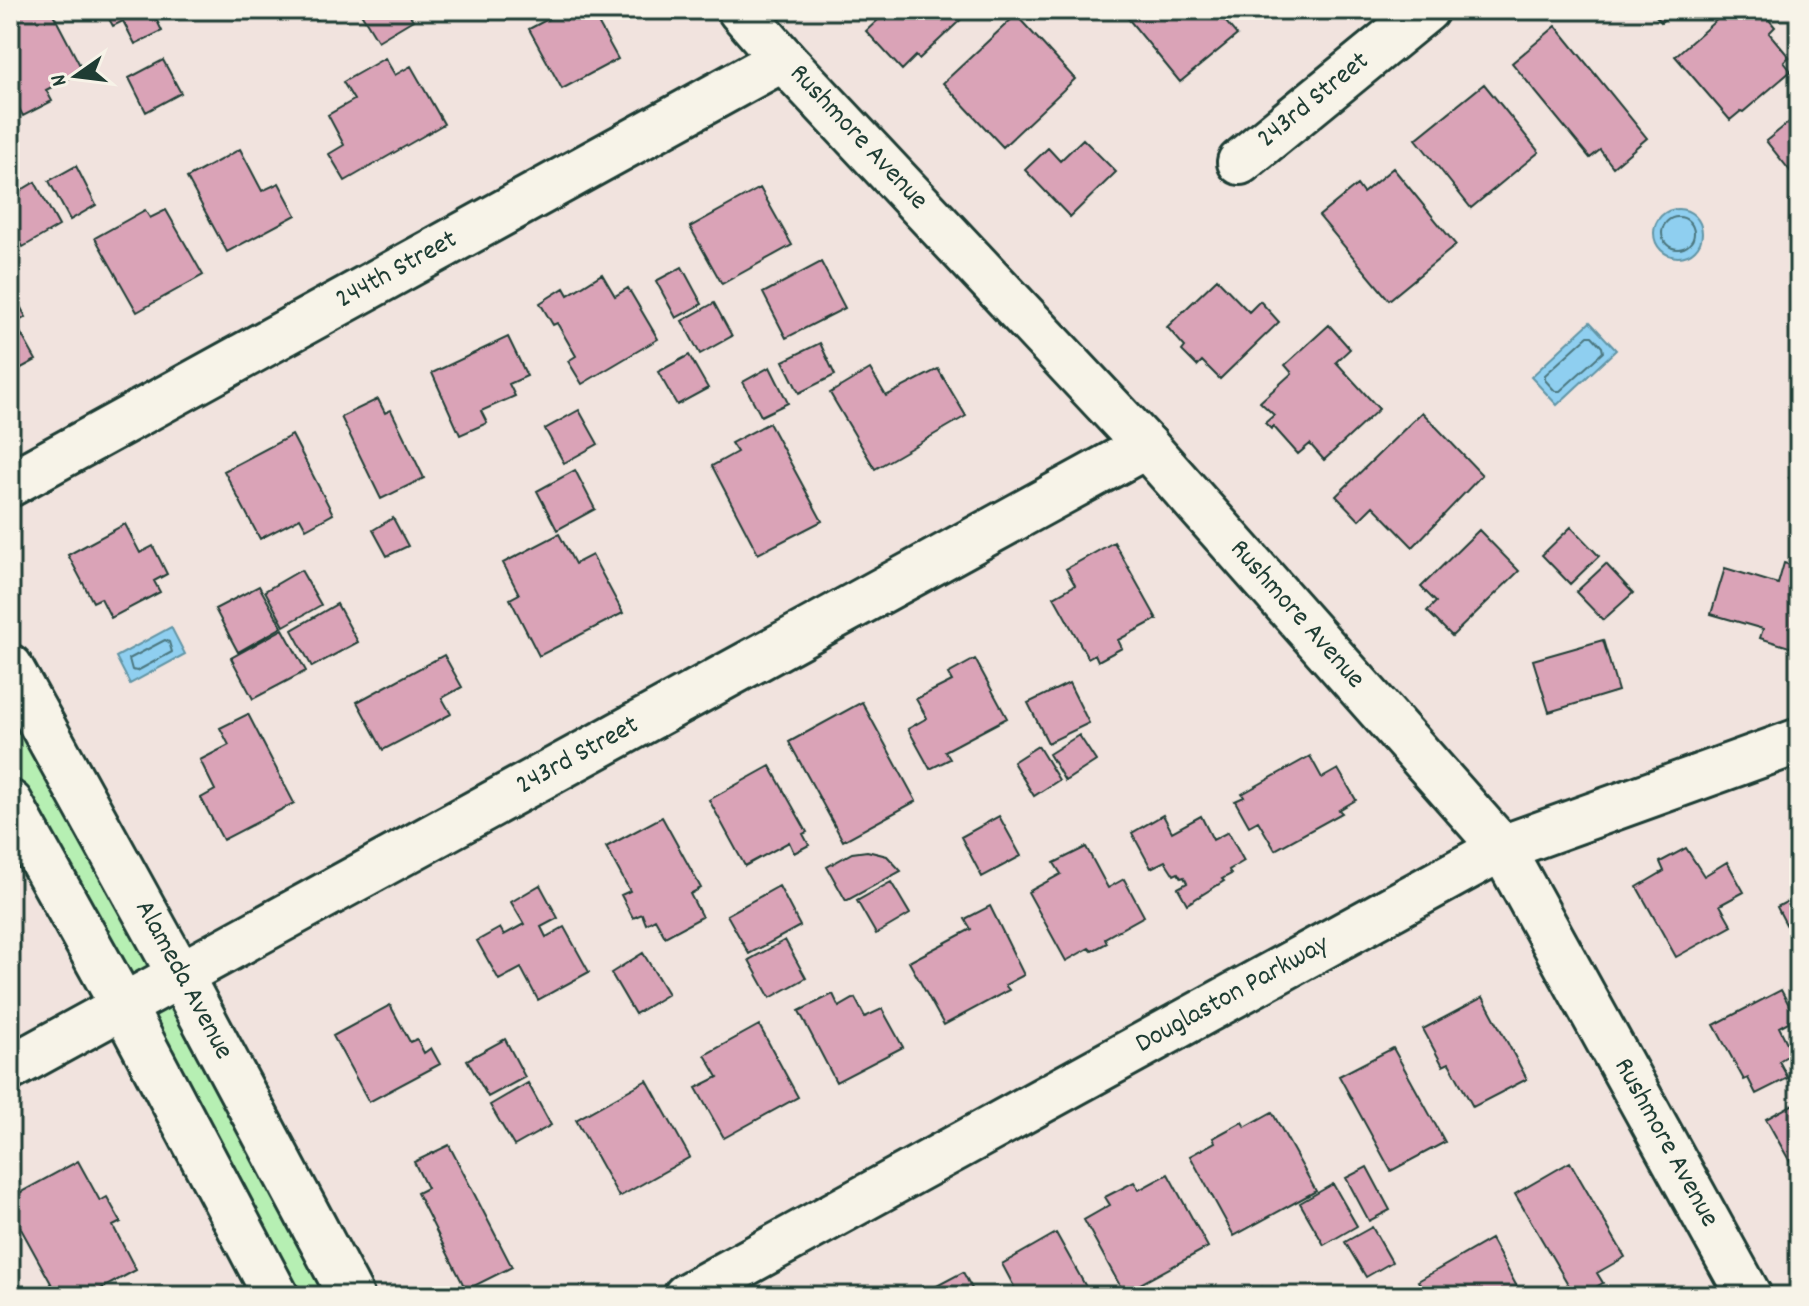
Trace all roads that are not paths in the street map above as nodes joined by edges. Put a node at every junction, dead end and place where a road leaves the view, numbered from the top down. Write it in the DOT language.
graph roads {
  1 [pos="740,10"];
  2 [pos="1426,10"];
  3 [pos="783,59"];
  4 [pos="1240,162"];
  5 [pos="1146,446"];
  6 [pos="10,484"];
  7 [pos="10,667"];
  8 [pos="1799,741"];
  9 [pos="10,803"];
  10 [pos="1502,848"];
  11 [pos="152,990"];
  12 [pos="10,1068"];
  13 [pos="276,1296"];
  14 [pos="351,1296"];
  15 [pos="686,1296"];
  16 [pos="1749,1296"];
  1 -- 3 [label="street, Rushmore Avenue"];
  2 -- 4 [label="street, 243rd Street"];
  3 -- 5 [label="street, Rushmore Avenue"];
  3 -- 6 [label="street, 244th Street"];
  5 -- 10 [label="street, Rushmore Avenue"];
  5 -- 11 [label="street, 243rd Street"];
  7 -- 11 [label="street, Alameda Avenue"];
  8 -- 10 [label="street, Douglaston Parkway"];
  9 -- 11 [label="street, Alameda Avenue"];
  10 -- 15 [label="street, Douglaston Parkway"];
  10 -- 16 [label="street, Rushmore Avenue"];
  11 -- 12 [label="street, 243rd Street"];
  11 -- 13 [label="street, Alameda Avenue"];
  11 -- 14 [label="street, Alameda Avenue"];
}
